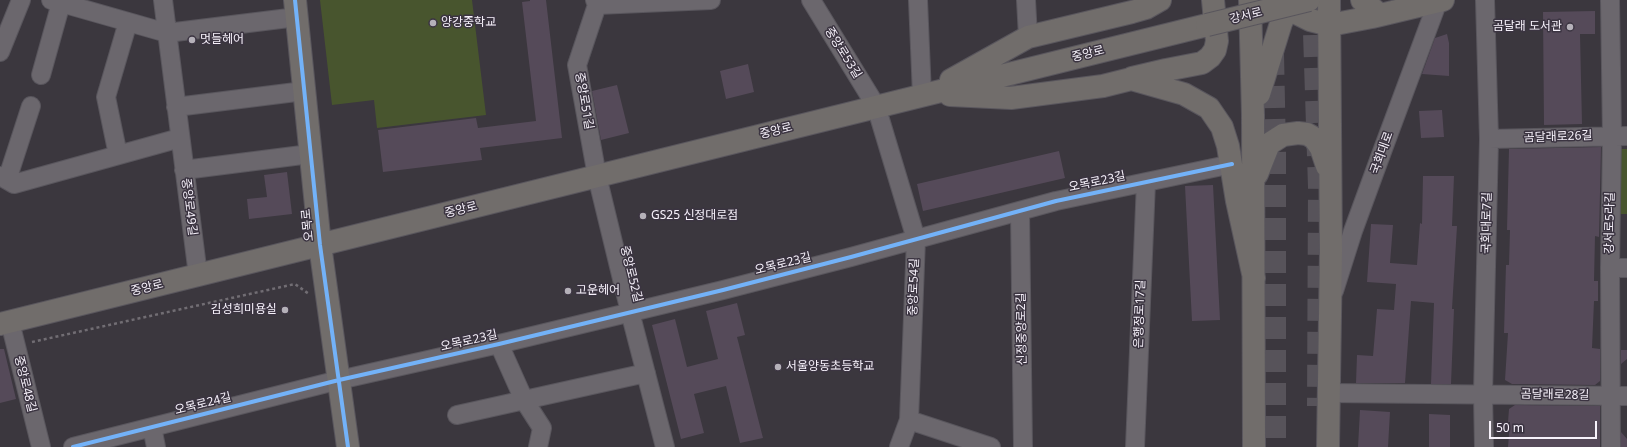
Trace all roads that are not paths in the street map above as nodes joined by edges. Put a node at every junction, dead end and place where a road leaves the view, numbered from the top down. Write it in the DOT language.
graph roads {
  1 [pos="21,0"];
  2 [pos="163,0"];
  3 [pos="711,0"];
  4 [pos="811,0"];
  5 [pos="918,0"];
  6 [pos="1026,0"];
  7 [pos="1173,0"];
  8 [pos="1213,0"];
  9 [pos="1250,0"];
  10 [pos="1309,0"];
  11 [pos="1329,0"];
  12 [pos="1362,0"];
  13 [pos="1485,0"];
  14 [pos="1610,0"];
  15 [pos="56,1"];
  16 [pos="1440,1"];
  17 [pos="596,2"];
  18 [pos="1287,2"];
  19 [pos="1142,5"];
  20 [pos="296,9"];
  21 [pos="1380,16"];
  22 [pos="128,22"];
  23 [pos="1337,23"];
  24 [pos="1207,25"];
  25 [pos="167,33"];
  26 [pos="1028,36"];
  27 [pos="0,52"];
  28 [pos="41,74"];
  29 [pos="1131,79"];
  30 [pos="304,91"];
  31 [pos="925,94"];
  32 [pos="31,106"];
  33 [pos="876,106"];
  34 [pos="176,107"];
  35 [pos="1253,115"];
  36 [pos="1619,136"];
  37 [pos="180,138"];
  38 [pos="1489,139"];
  39 [pos="310,154"];
  40 [pos="118,155"];
  41 [pos="1232,164"];
  42 [pos="184,170"];
  43 [pos="597,176"];
  44 [pos="4,178"];
  45 [pos="1331,179"];
  46 [pos="1146,182"];
  47 [pos="1254,183"];
  48 [pos="1020,211"];
  49 [pos="916,239"];
  50 [pos="320,245"];
  51 [pos="1618,268"];
  52 [pos="198,275"];
  53 [pos="1254,278"];
  54 [pos="1330,305"];
  55 [pos="630,312"];
  56 [pos="5,323"];
  57 [pos="499,344"];
  58 [pos="646,373"];
  59 [pos="339,380"];
  60 [pos="1328,393"];
  61 [pos="1484,394"];
  62 [pos="1619,396"];
  63 [pos="524,400"];
  64 [pos="457,415"];
  65 [pos="909,420"];
  66 [pos="152,427"];
  67 [pos="41,447"];
  68 [pos="73,447"];
  69 [pos="156,447"];
  70 [pos="348,447"];
  71 [pos="538,447"];
  72 [pos="665,447"];
  73 [pos="899,447"];
  74 [pos="991,447"];
  75 [pos="1023,447"];
  76 [pos="1135,447"];
  77 [pos="1254,447"];
  78 [pos="1328,447"];
  79 [pos="1484,447"];
  80 [pos="1611,447"];
  1 -- 27 [label="street"];
  2 -- 25 [label="street, 중앙로49길"];
  3 -- 17 [label="street, 중앙로51길"];
  4 -- 33 [label="street, 중앙로53길"];
  5 -- 31 [label="street"];
  6 -- 26 [label="street"];
  7 -- 19 [label="main road"];
  8 -- 29 [label="main road"];
  9 -- 35 [label="main road"];
  10 -- 24 [label="main road, 강서로, bridge"];
  11 -- 23 [label="main road"];
  12 -- 21 [label="main road"];
  13 -- 38 [label="street, 국회대로7길"];
  14 -- 36 [label="street, 강서로5라길"];
  15 -- 22 [label="street"];
  15 -- 28 [label="street"];
  16 -- 21 [label="main road"];
  16 -- 54 [label="street, 국회대로"];
  17 -- 43 [label="street, 중앙로51길"];
  18 -- 23 [label="main road"];
  18 -- 35 [label="main road"];
  19 -- 26 [label="main road"];
  20 -- 25 [label="street, 오목로"];
  20 -- 30 [label="main road, 오목로"];
  21 -- 23 [label="main road"];
  22 -- 25 [label="street"];
  22 -- 40 [label="street"];
  23 -- 45 [label="main road"];
  24 -- 31 [label="main road, 중앙로"];
  25 -- 34 [label="street, 중앙로49길"];
  26 -- 31 [label="main road"];
  29 -- 31 [label="main road"];
  29 -- 41 [label="main road"];
  30 -- 34 [label="street"];
  30 -- 39 [label="main road, 오목로"];
  31 -- 33 [label="main road, 중앙로"];
  32 -- 44 [label="street"];
  33 -- 43 [label="main road, 중앙로"];
  33 -- 49 [label="street, 중앙로54길"];
  34 -- 37 [label="street, 중앙로49길"];
  35 -- 47 [label="main road"];
  36 -- 38 [label="street, 곰달래로26길"];
  36 -- 51 [label="street, 강서로5라길"];
  37 -- 40 [label="street"];
  37 -- 42 [label="street, 중앙로49길"];
  38 -- 61 [label="street, 국회대로7길"];
  39 -- 42 [label="street"];
  39 -- 50 [label="main road, 오목로"];
  40 -- 44 [label="street"];
  41 -- 46 [label="street, 오목로23길"];
  41 -- 53 [label="main road"];
  42 -- 52 [label="street, 중앙로49길"];
  43 -- 50 [label="main road, 중앙로"];
  43 -- 55 [label="street, 중앙로52길"];
  45 -- 47 [label="main road"];
  45 -- 54 [label="main road"];
  46 -- 48 [label="street, 오목로23길"];
  46 -- 76 [label="street, 은행정로17길"];
  47 -- 53 [label="main road"];
  48 -- 49 [label="street, 오목로23길"];
  48 -- 75 [label="street, 신정중앙로2길"];
  49 -- 55 [label="street, 오목로23길"];
  49 -- 65 [label="street, 중앙로54길"];
  50 -- 52 [label="main road, 중앙로"];
  50 -- 59 [label="main road, 오목로"];
  51 -- 62 [label="street, 강서로5라길"];
  52 -- 56 [label="main road, 중앙로"];
  53 -- 77 [label="main road"];
  54 -- 60 [label="main road"];
  55 -- 57 [label="street, 오목로23길"];
  55 -- 58 [label="street, 중앙로52길"];
  56 -- 67 [label="street, 중앙로48길"];
  57 -- 59 [label="street, 오목로23길"];
  57 -- 63 [label="street"];
  58 -- 63 [label="street"];
  58 -- 72 [label="street, 중앙로52길"];
  59 -- 66 [label="street, 오목로24길"];
  59 -- 70 [label="main road, 오목로"];
  60 -- 61 [label="street"];
  60 -- 78 [label="main road"];
  61 -- 62 [label="street, 곰달래로28길"];
  61 -- 79 [label="street, 국회대로7길"];
  62 -- 80 [label="street, 강서로5라길"];
  63 -- 64 [label="street"];
  63 -- 71 [label="street"];
  65 -- 73 [label="street, 중앙로54길"];
  65 -- 74 [label="street"];
  66 -- 68 [label="street, 오목로24길"];
  66 -- 69 [label="street"];
}
